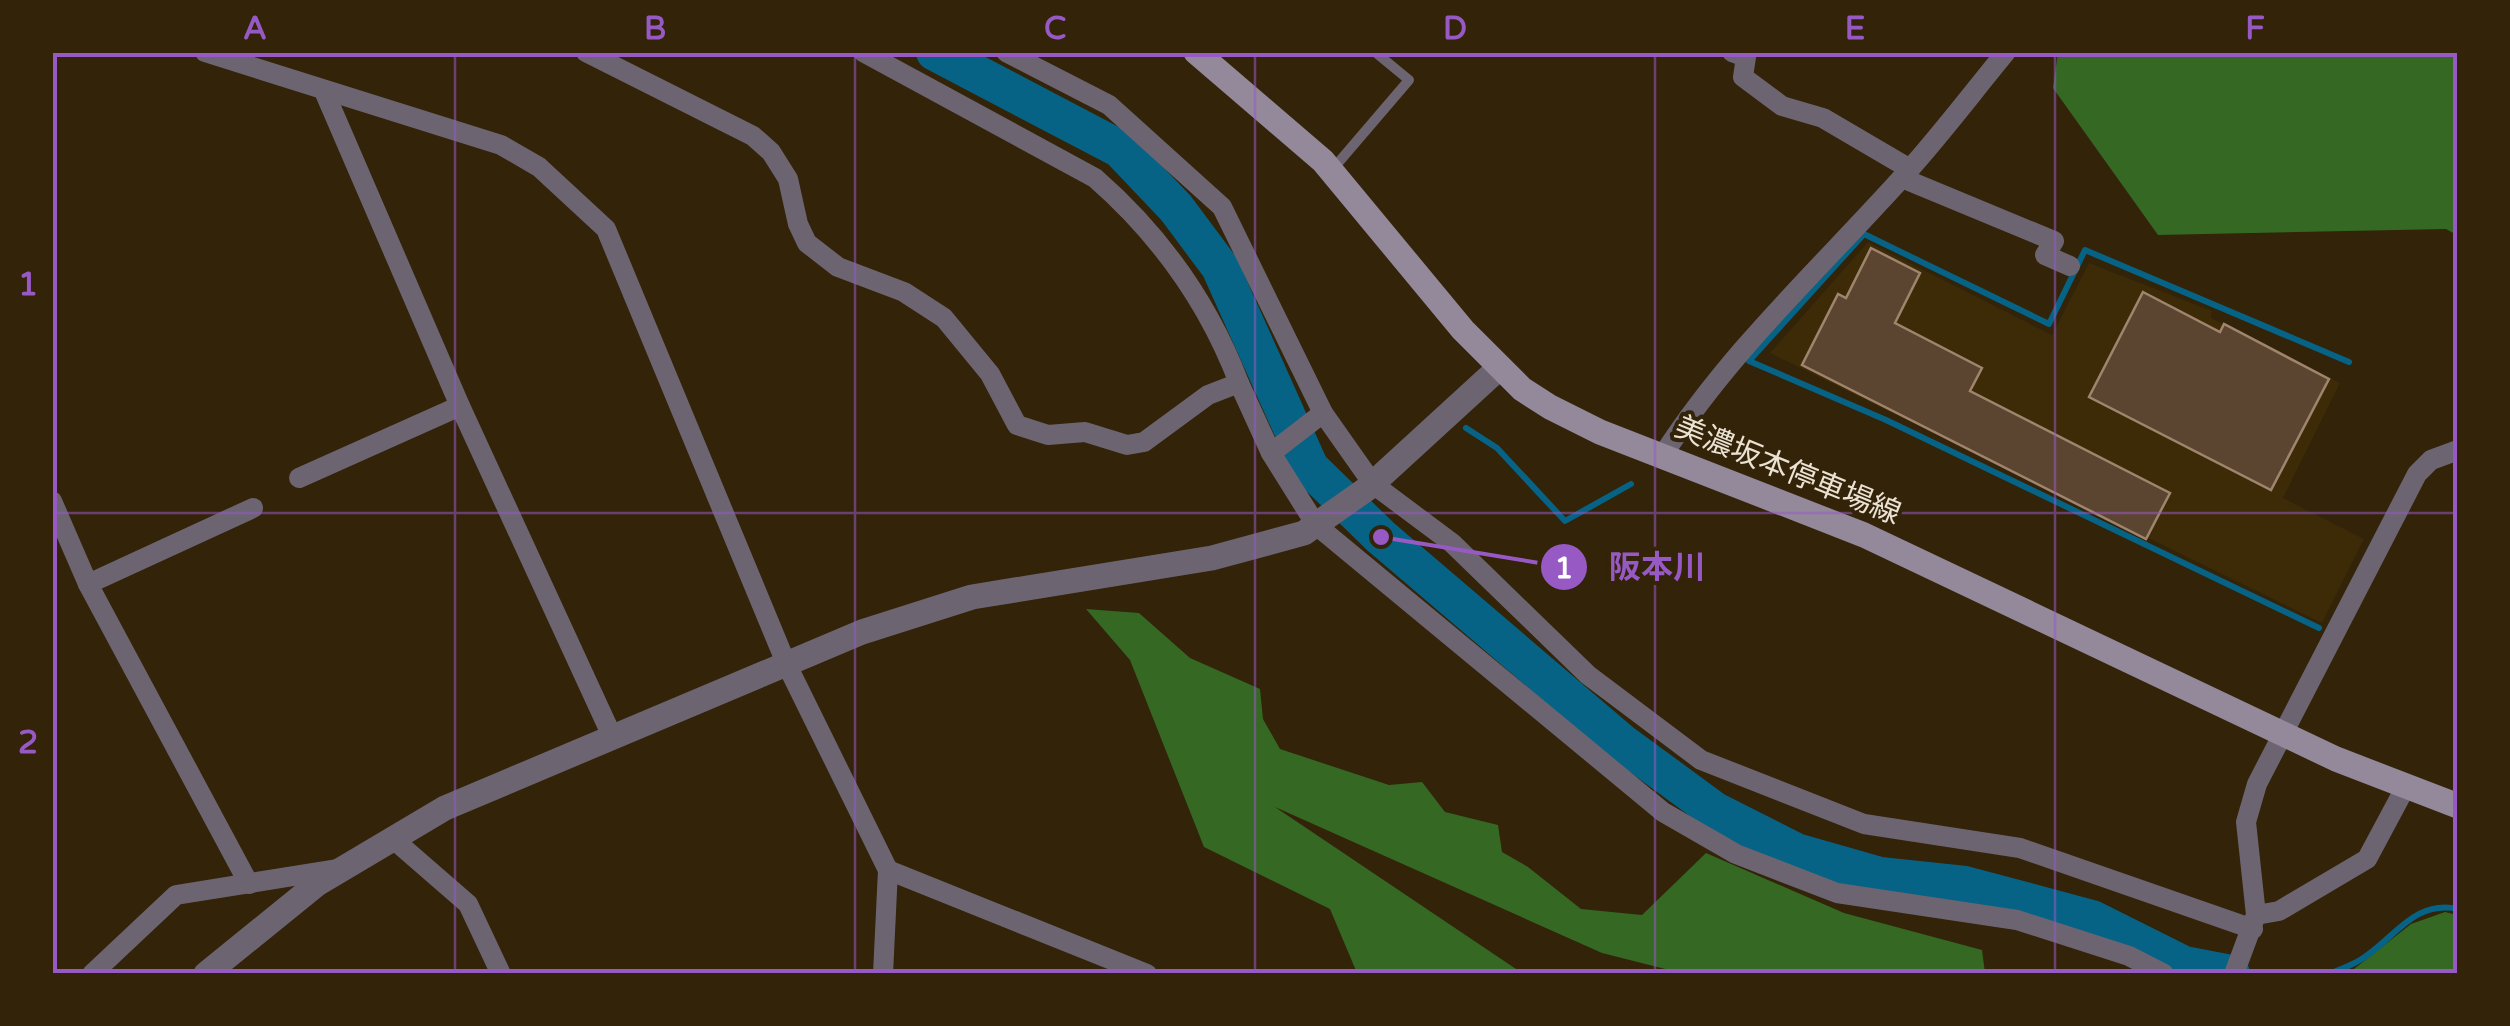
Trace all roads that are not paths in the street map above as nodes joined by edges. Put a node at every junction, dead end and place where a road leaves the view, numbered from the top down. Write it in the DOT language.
graph roads {
  1 [pos="205,52"];
  2 [pos="586,52"];
  3 [pos="863,52"];
  4 [pos="1006,52"];
  5 [pos="1196,52"];
  6 [pos="1375,52"];
  7 [pos="1732,52"];
  8 [pos="1996,55"];
  9 [pos="324,91"];
  10 [pos="1332,170"];
  11 [pos="1906,174"];
  12 [pos="2070,266"];
  13 [pos="1499,368"];
  14 [pos="1239,383"];
  15 [pos="460,406"];
  16 [pos="1324,414"];
  17 [pos="2458,450"];
  18 [pos="1271,454"];
  19 [pos="1663,455"];
  20 [pos="299,478"];
  21 [pos="1370,486"];
  22 [pos="52,501"];
  23 [pos="252,508"];
  24 [pos="1321,522"];
  25 [pos="88,584"];
  26 [pos="786,663"];
  27 [pos="2282,732"];
  28 [pos="612,736"];
  29 [pos="2405,788"];
  30 [pos="2458,806"];
  31 [pos="392,838"];
  32 [pos="342,868"];
  33 [pos="888,870"];
  34 [pos="249,884"];
  35 [pos="2254,922"];
  36 [pos="92,974"];
  37 [pos="206,974"];
  38 [pos="501,974"];
  39 [pos="883,974"];
  40 [pos="1147,974"];
  41 [pos="2164,974"];
  42 [pos="2234,974"];
  1 -- 9 [label="street"];
  2 -- 14 [label="street"];
  3 -- 14 [label="street"];
  4 -- 16 [label="street"];
  5 -- 10 [label="main road, 美濃坂本停車場線"];
  6 -- 10 [label="lane"];
  7 -- 11 [label="street"];
  8 -- 11 [label="street"];
  9 -- 15 [label="street"];
  9 -- 26 [label="street"];
  10 -- 13 [label="main road, 美濃坂本停車場線"];
  11 -- 12 [label="street"];
  11 -- 19 [label="street"];
  13 -- 19 [label="main road, 美濃坂本停車場線"];
  13 -- 21 [label="street"];
  14 -- 18 [label="street"];
  15 -- 20 [label="street"];
  15 -- 28 [label="street"];
  16 -- 18 [label="street"];
  16 -- 21 [label="street"];
  17 -- 27 [label="street"];
  18 -- 24 [label="street"];
  19 -- 27 [label="main road, 美濃坂本停車場線"];
  21 -- 24 [label="street"];
  21 -- 35 [label="street"];
  22 -- 25 [label="street"];
  23 -- 25 [label="street"];
  24 -- 26 [label="street"];
  24 -- 41 [label="street"];
  25 -- 34 [label="street"];
  26 -- 28 [label="street"];
  26 -- 33 [label="street"];
  27 -- 29 [label="main road, 美濃坂本停車場線"];
  27 -- 35 [label="street"];
  28 -- 31 [label="street"];
  29 -- 30 [label="main road, 美濃坂本停車場線"];
  29 -- 35 [label="street"];
  31 -- 32 [label="street"];
  31 -- 38 [label="street"];
  32 -- 34 [label="street"];
  32 -- 37 [label="street"];
  33 -- 39 [label="street"];
  33 -- 40 [label="street"];
  34 -- 36 [label="street"];
  35 -- 42 [label="street"];
}
